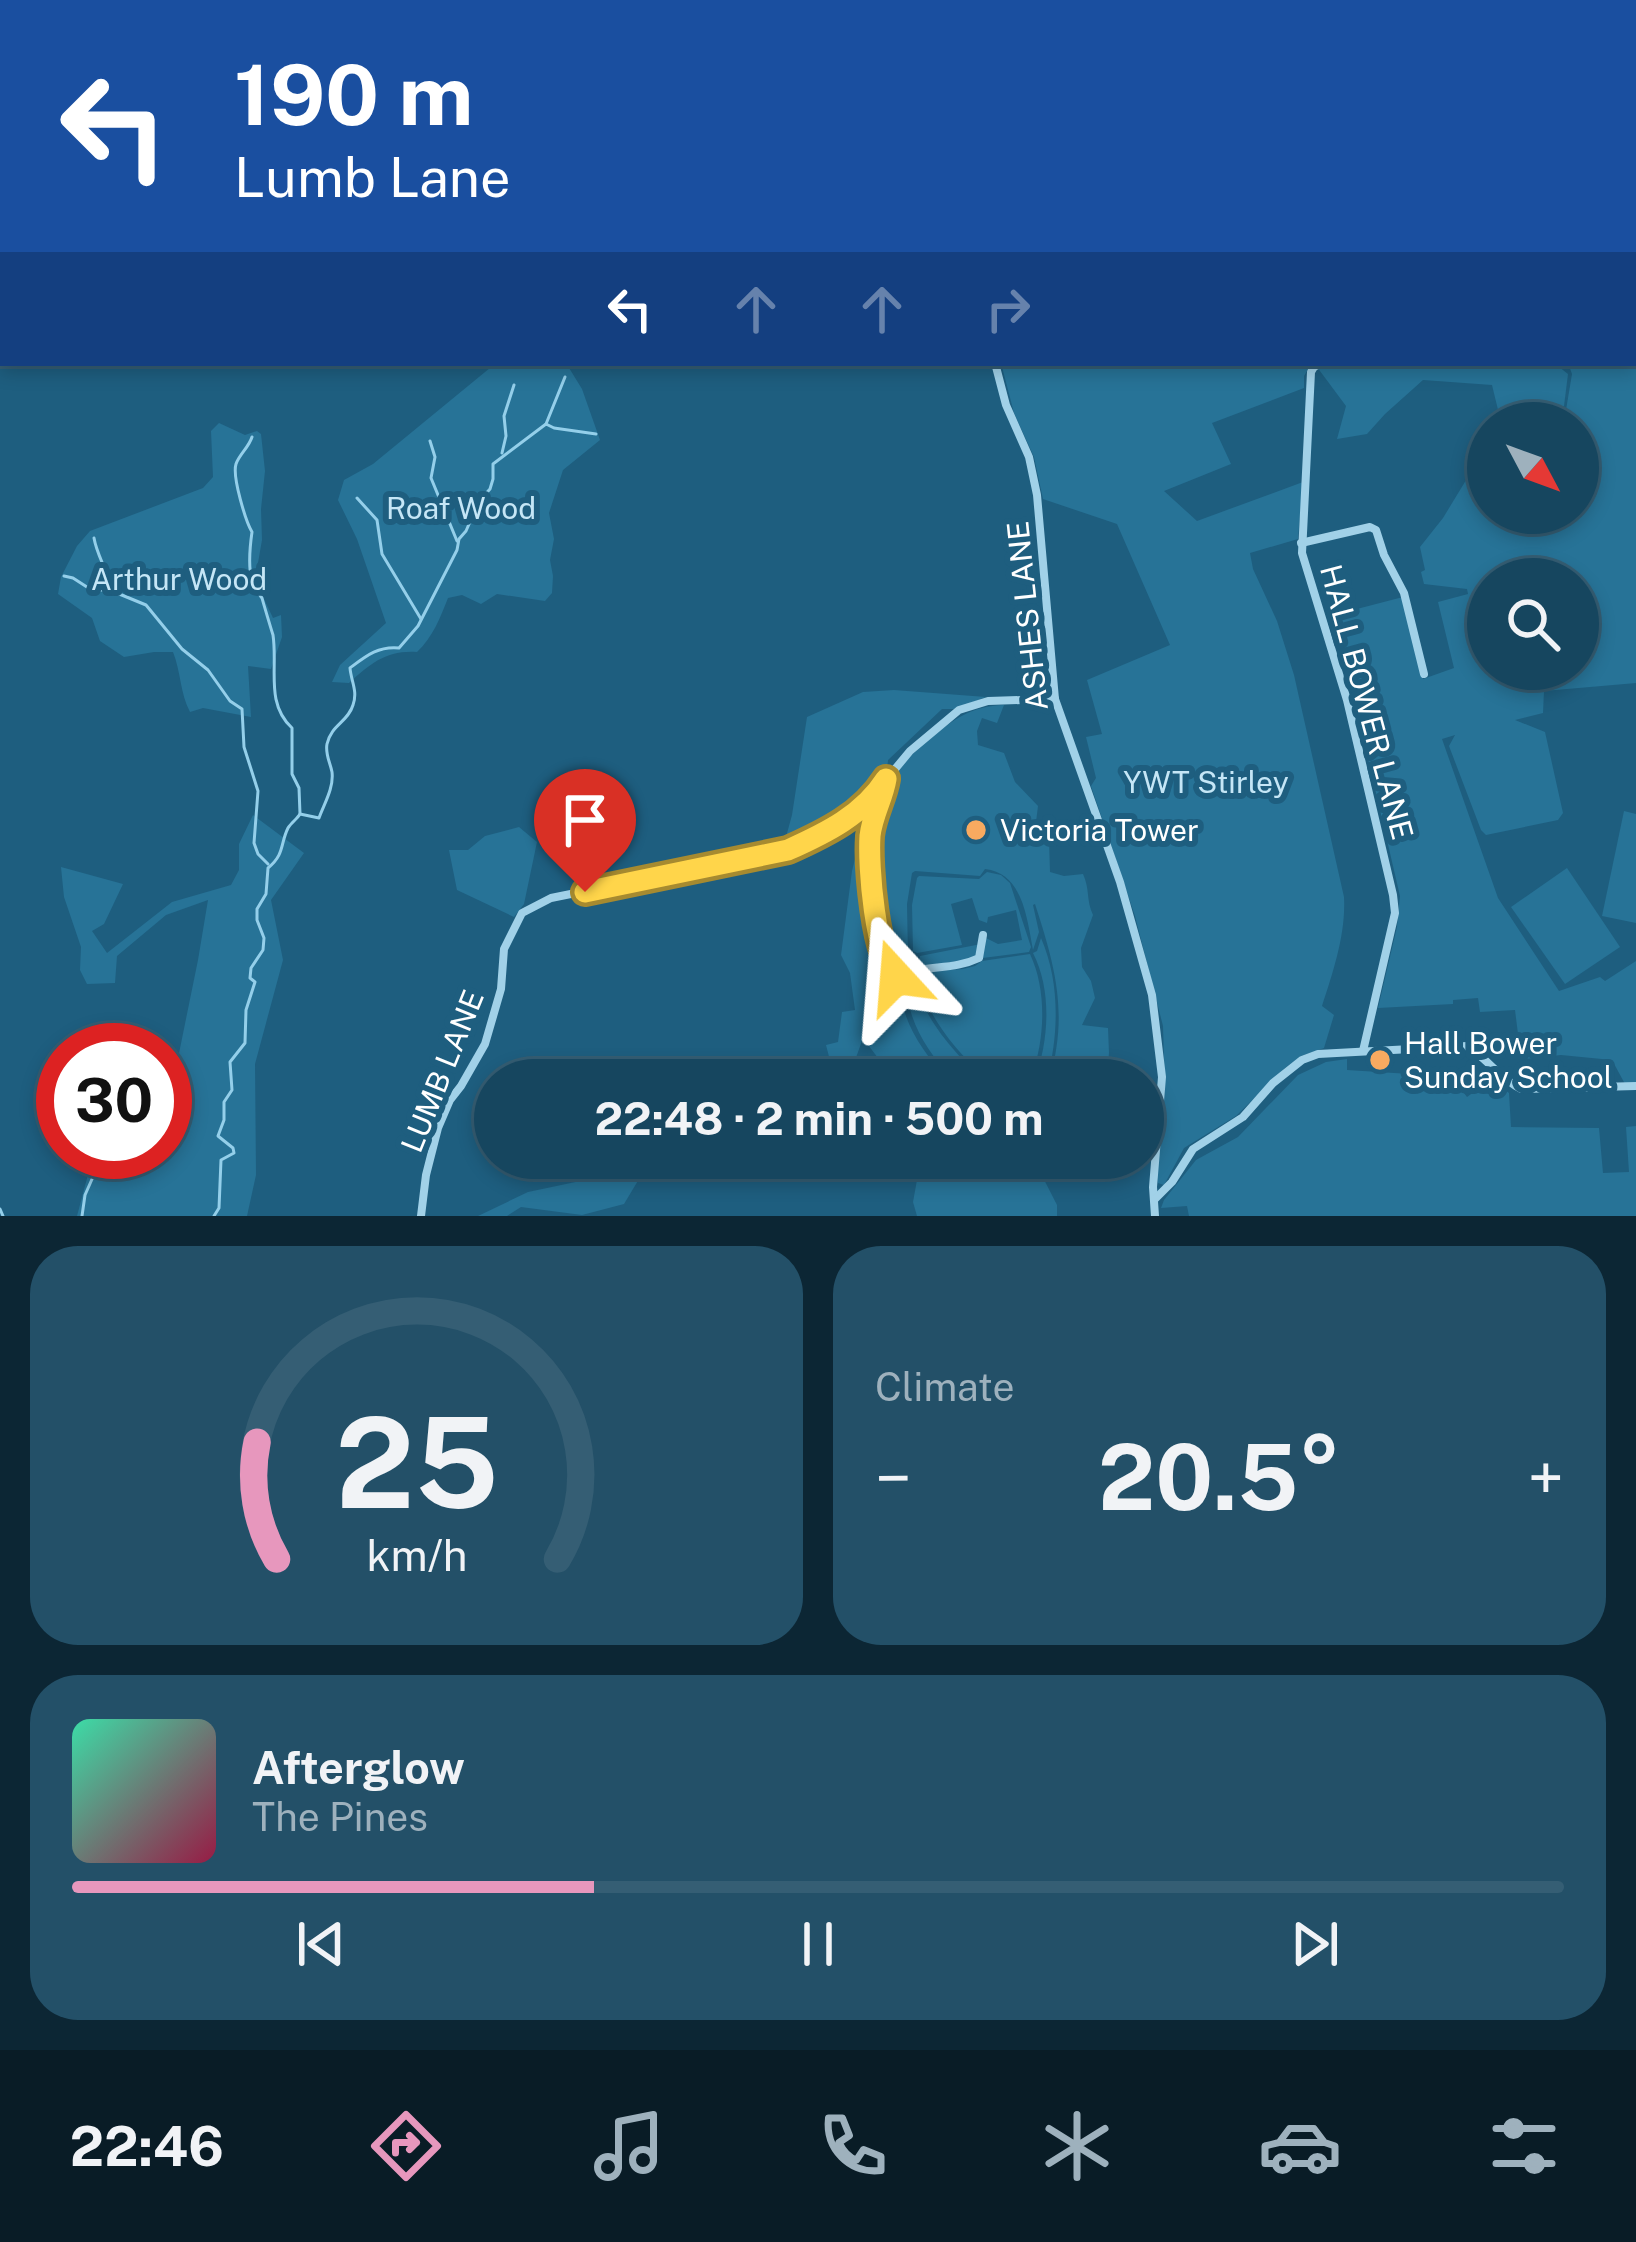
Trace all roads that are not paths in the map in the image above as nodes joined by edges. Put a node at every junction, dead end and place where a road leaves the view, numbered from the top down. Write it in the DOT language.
graph roads {
  1 [pos="995,366"];
  2 [pos="1317,366"];
  3 [pos="1301,543"];
  4 [pos="1424,674"];
  5 [pos="1054,699"];
  6 [pos="886,779"];
  7 [pos="982,935"];
  8 [pos="1363,1051"];
  9 [pos="1636,1086"];
  10 [pos="1154,1200"];
  11 [pos="421,1216"];
  12 [pos="1155,1216"];
  1 -- 5 [label="street, ASHES LANE"];
  2 -- 3 [label="street, HALL BOWER LANE"];
  3 -- 4 [label="street"];
  3 -- 8 [label="street, HALL BOWER LANE"];
  5 -- 6 [label="street"];
  5 -- 10 [label="street, ASHES LANE"];
  6 -- 7 [label="street"];
  6 -- 11 [label="street, LUMB LANE"];
  8 -- 9 [label="street"];
  8 -- 10 [label="street"];
  10 -- 12 [label="street, ASHES LANE"];
}
